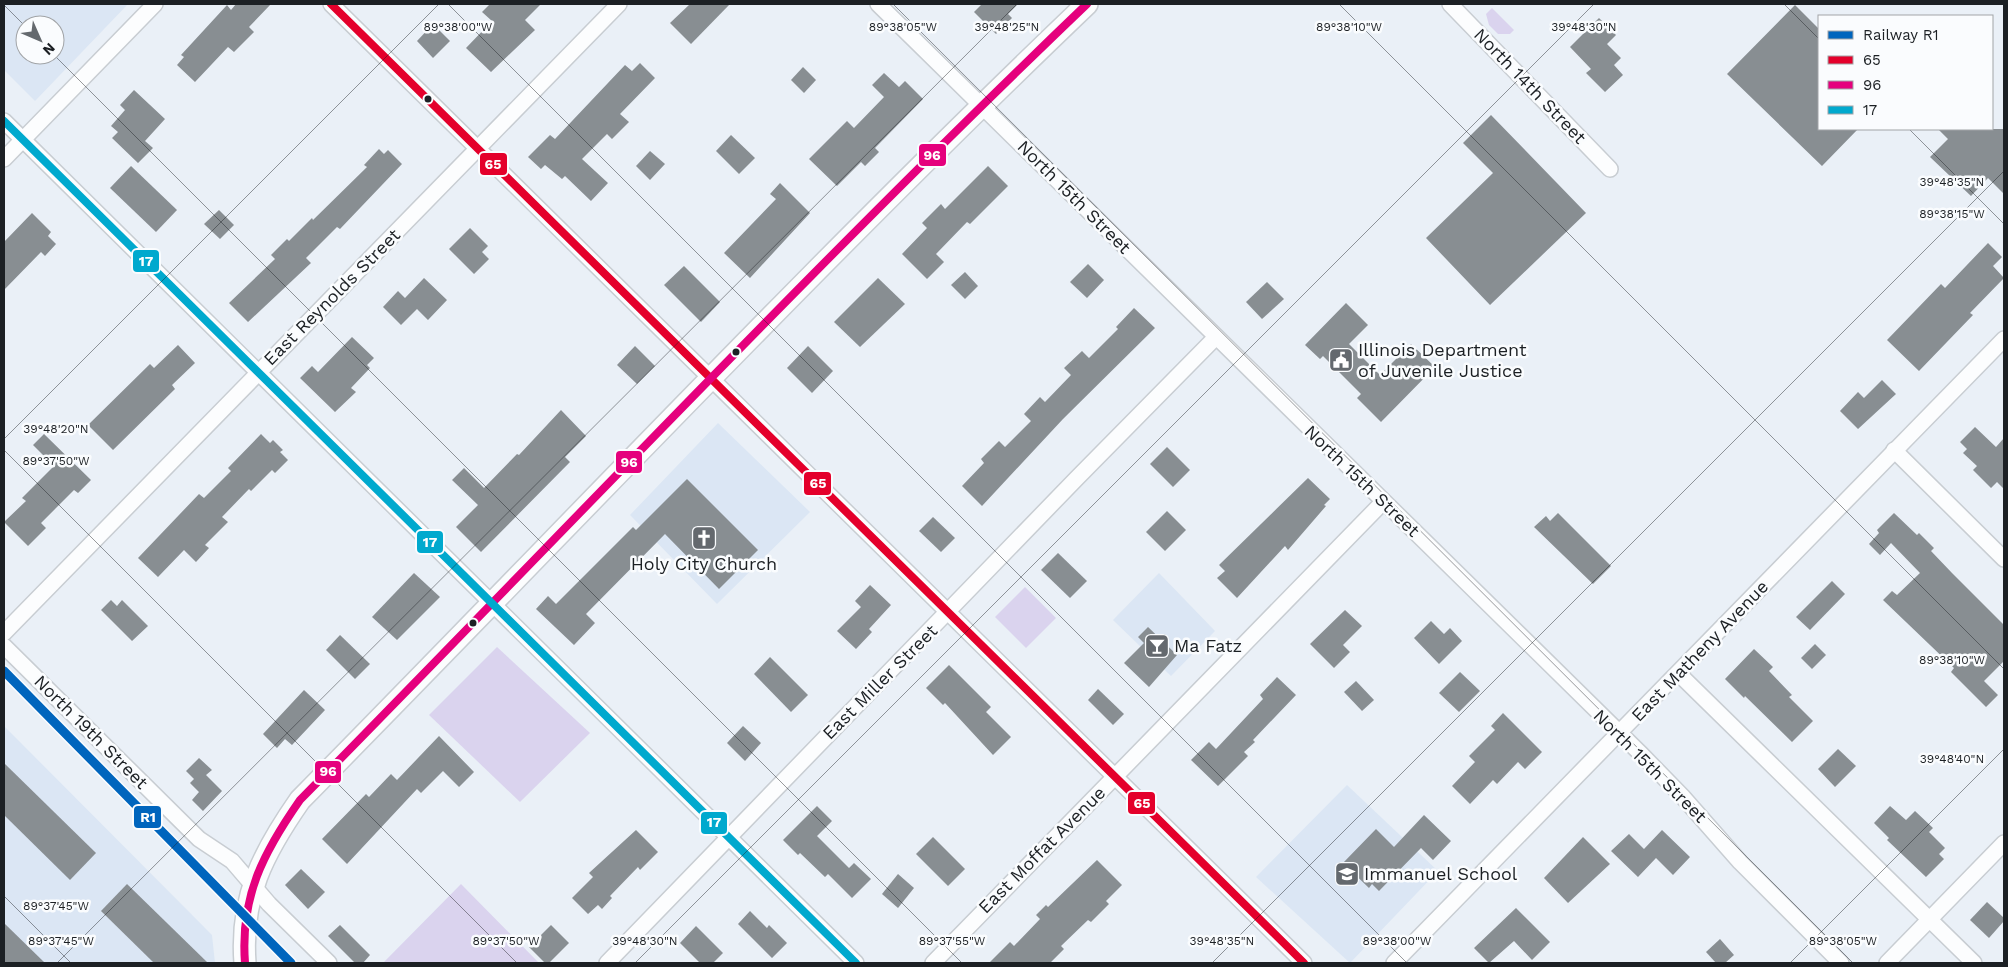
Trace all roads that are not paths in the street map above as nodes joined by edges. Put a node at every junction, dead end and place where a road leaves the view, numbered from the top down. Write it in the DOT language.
graph roads {
  1 [pos="155,4"];
  2 [pos="331,4"];
  3 [pos="619,4"];
  4 [pos="878,4"];
  5 [pos="1087,4"];
  6 [pos="1450,4"];
  7 [pos="982,105"];
  8 [pos="4,121"];
  9 [pos="22,140"];
  10 [pos="478,149"];
  11 [pos="4,159"];
  12 [pos="1610,169"];
  13 [pos="1216,337"];
  14 [pos="2004,339"];
  15 [pos="257,373"];
  16 [pos="711,378"];
  17 [pos="1894,450"];
  18 [pos="1383,502"];
  19 [pos="2004,559"];
  20 [pos="492,604"];
  21 [pos="949,612"];
  22 [pos="4,633"];
  23 [pos="4,646"];
  24 [pos="1678,674"];
  25 [pos="1619,733"];
  26 [pos="1115,777"];
  27 [pos="728,837"];
  28 [pos="2004,843"];
  29 [pos="253,884"];
  30 [pos="1930,920"];
  31 [pos="245,963"];
  32 [pos="328,963"];
  33 [pos="608,963"];
  34 [pos="856,963"];
  35 [pos="932,963"];
  36 [pos="1304,963"];
  37 [pos="1394,963"];
  38 [pos="1841,963"];
  39 [pos="1887,963"];
  40 [pos="1974,963"];
  1 -- 9 [label="street"];
  2 -- 10 [label="street"];
  3 -- 10 [label="street, East Reynolds Street"];
  4 -- 7 [label="street, North 15th Street"];
  5 -- 7 [label="street"];
  6 -- 12 [label="street, North 14th Street"];
  7 -- 13 [label="street, North 15th Street"];
  7 -- 16 [label="street"];
  8 -- 9 [label="street"];
  9 -- 11 [label="street"];
  9 -- 15 [label="street"];
  10 -- 15 [label="street, East Reynolds Street"];
  10 -- 16 [label="street"];
  13 -- 18 [label="street, North 15th Street"];
  13 -- 21 [label="street, East Miller Street"];
  14 -- 17 [label="street, East Matheny Avenue"];
  15 -- 20 [label="street"];
  15 -- 22 [label="street, East Reynolds Street"];
  16 -- 20 [label="street"];
  16 -- 21 [label="street"];
  17 -- 19 [label="street"];
  17 -- 24 [label="street, East Matheny Avenue"];
  18 -- 25 [label="street, North 15th Street"];
  18 -- 26 [label="street, East Moffat Avenue"];
  20 -- 27 [label="street"];
  20 -- 29 [label="street"];
  21 -- 26 [label="street"];
  21 -- 27 [label="street, East Miller Street"];
  23 -- 29 [label="street, North 19th Street"];
  24 -- 25 [label="street, East Matheny Avenue"];
  24 -- 30 [label="street"];
  25 -- 37 [label="street, East Matheny Avenue"];
  25 -- 38 [label="street, North 15th Street"];
  26 -- 35 [label="street, East Moffat Avenue"];
  26 -- 36 [label="street"];
  27 -- 33 [label="street, East Miller Street"];
  27 -- 34 [label="street"];
  28 -- 30 [label="street"];
  29 -- 31 [label="street"];
  29 -- 32 [label="street, North 19th Street"];
  30 -- 39 [label="street"];
  30 -- 40 [label="street"];
}
